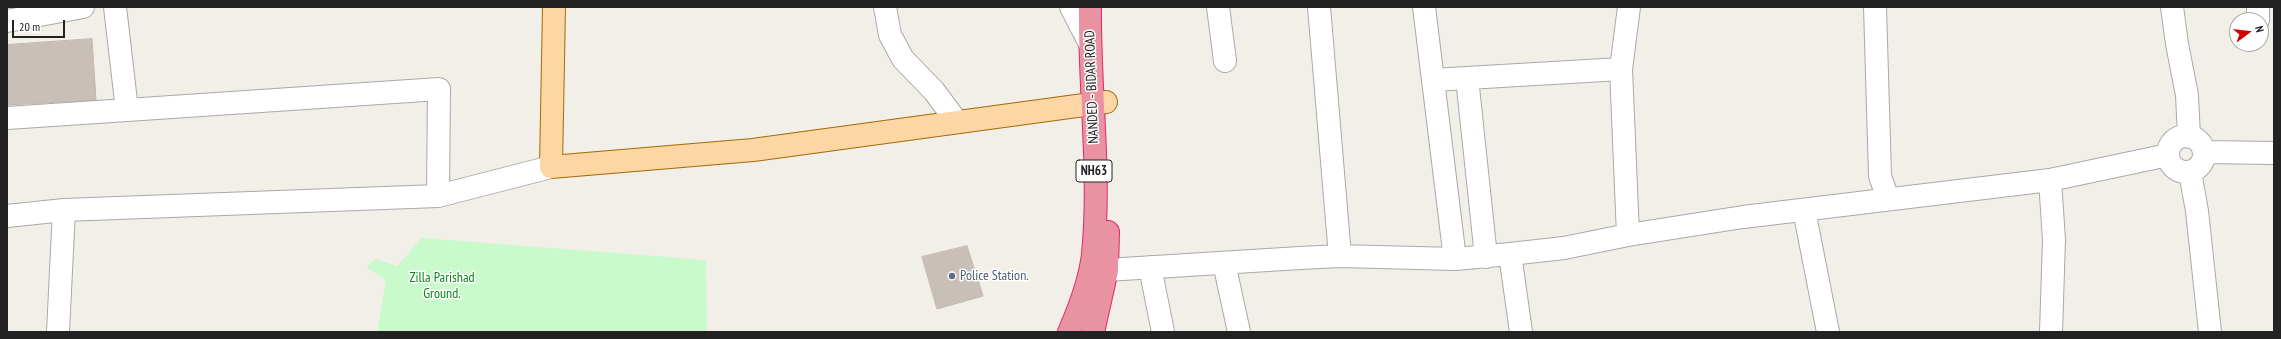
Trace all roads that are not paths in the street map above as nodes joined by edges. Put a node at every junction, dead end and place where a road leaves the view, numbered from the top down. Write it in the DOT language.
graph roads {
  1 [pos="83,7"];
  2 [pos="114,7"];
  3 [pos="554,7"];
  4 [pos="885,7"];
  5 [pos="1071,7"];
  6 [pos="1090,7"];
  7 [pos="1104,7"];
  8 [pos="1218,7"];
  9 [pos="1319,7"];
  10 [pos="1424,7"];
  11 [pos="1629,7"];
  12 [pos="1875,7"];
  13 [pos="2172,7"];
  14 [pos="7,21"];
  15 [pos="1090,44"];
  16 [pos="1225,61"];
  17 [pos="1621,69"];
  18 [pos="1467,78"];
  19 [pos="1433,80"];
  20 [pos="1099,103"];
  21 [pos="127,110"];
  22 [pos="7,118"];
  23 [pos="957,122"];
  24 [pos="2189,137"];
  25 [pos="2204,152"];
  26 [pos="2274,153"];
  27 [pos="2168,155"];
  28 [pos="551,167"];
  29 [pos="2190,172"];
  30 [pos="2050,180"];
  31 [pos="438,196"];
  32 [pos="1888,199"];
  33 [pos="64,210"];
  34 [pos="1804,210"];
  35 [pos="7,216"];
  36 [pos="1628,235"];
  37 [pos="1510,254"];
  38 [pos="1340,256"];
  39 [pos="1486,257"];
  40 [pos="1455,259"];
  41 [pos="1224,263"];
  42 [pos="1150,267"];
  43 [pos="1107,270"];
  44 [pos="58,332"];
  45 [pos="1070,332"];
  46 [pos="1092,332"];
  47 [pos="1163,332"];
  48 [pos="1238,332"];
  49 [pos="1521,332"];
  50 [pos="1828,332"];
  51 [pos="2051,332"];
  52 [pos="2210,332"];
  1 -- 14 [label="street"];
  2 -- 21 [label="street"];
  3 -- 28 [label="main road"];
  4 -- 23 [label="street"];
  5 -- 15 [label="street"];
  6 -- 15 [label="highway, NANDED - BIDAR ROAD / NH63"];
  7 -- 20 [label="highway, NANDED - BIDAR ROAD / NH63"];
  8 -- 16 [label="street"];
  9 -- 38 [label="street"];
  10 -- 19 [label="street"];
  11 -- 17 [label="street"];
  12 -- 32 [label="street"];
  13 -- 24 [label="street"];
  15 -- 20 [label="highway, NANDED - BIDAR ROAD / NH63"];
  17 -- 18 [label="street"];
  17 -- 36 [label="street"];
  18 -- 19 [label="street"];
  18 -- 39 [label="street"];
  19 -- 40 [label="street"];
  20 -- 23 [label="main road"];
  20 -- 43 [label="highway, NANDED - BIDAR ROAD / NH63"];
  20 -- 45 [label="highway, NANDED - BIDAR ROAD / NH63"];
  21 -- 22 [label="street"];
  21 -- 31 [label="street"];
  23 -- 28 [label="main road"];
  24 -- 25 [label="street"];
  24 -- 27 [label="street"];
  25 -- 26 [label="street"];
  25 -- 29 [label="street"];
  27 -- 29 [label="street"];
  27 -- 30 [label="street"];
  28 -- 31 [label="street"];
  29 -- 52 [label="street"];
  30 -- 32 [label="street"];
  30 -- 51 [label="street"];
  31 -- 33 [label="street"];
  32 -- 34 [label="street"];
  33 -- 35 [label="street"];
  33 -- 44 [label="street"];
  34 -- 36 [label="street"];
  34 -- 50 [label="street"];
  36 -- 37 [label="street"];
  37 -- 39 [label="street"];
  37 -- 49 [label="street"];
  38 -- 40 [label="street"];
  38 -- 41 [label="street"];
  39 -- 40 [label="street"];
  41 -- 42 [label="street"];
  41 -- 48 [label="street"];
  42 -- 43 [label="street"];
  42 -- 47 [label="street"];
  43 -- 46 [label="highway, NANDED - BIDAR ROAD / NH63"];
}
